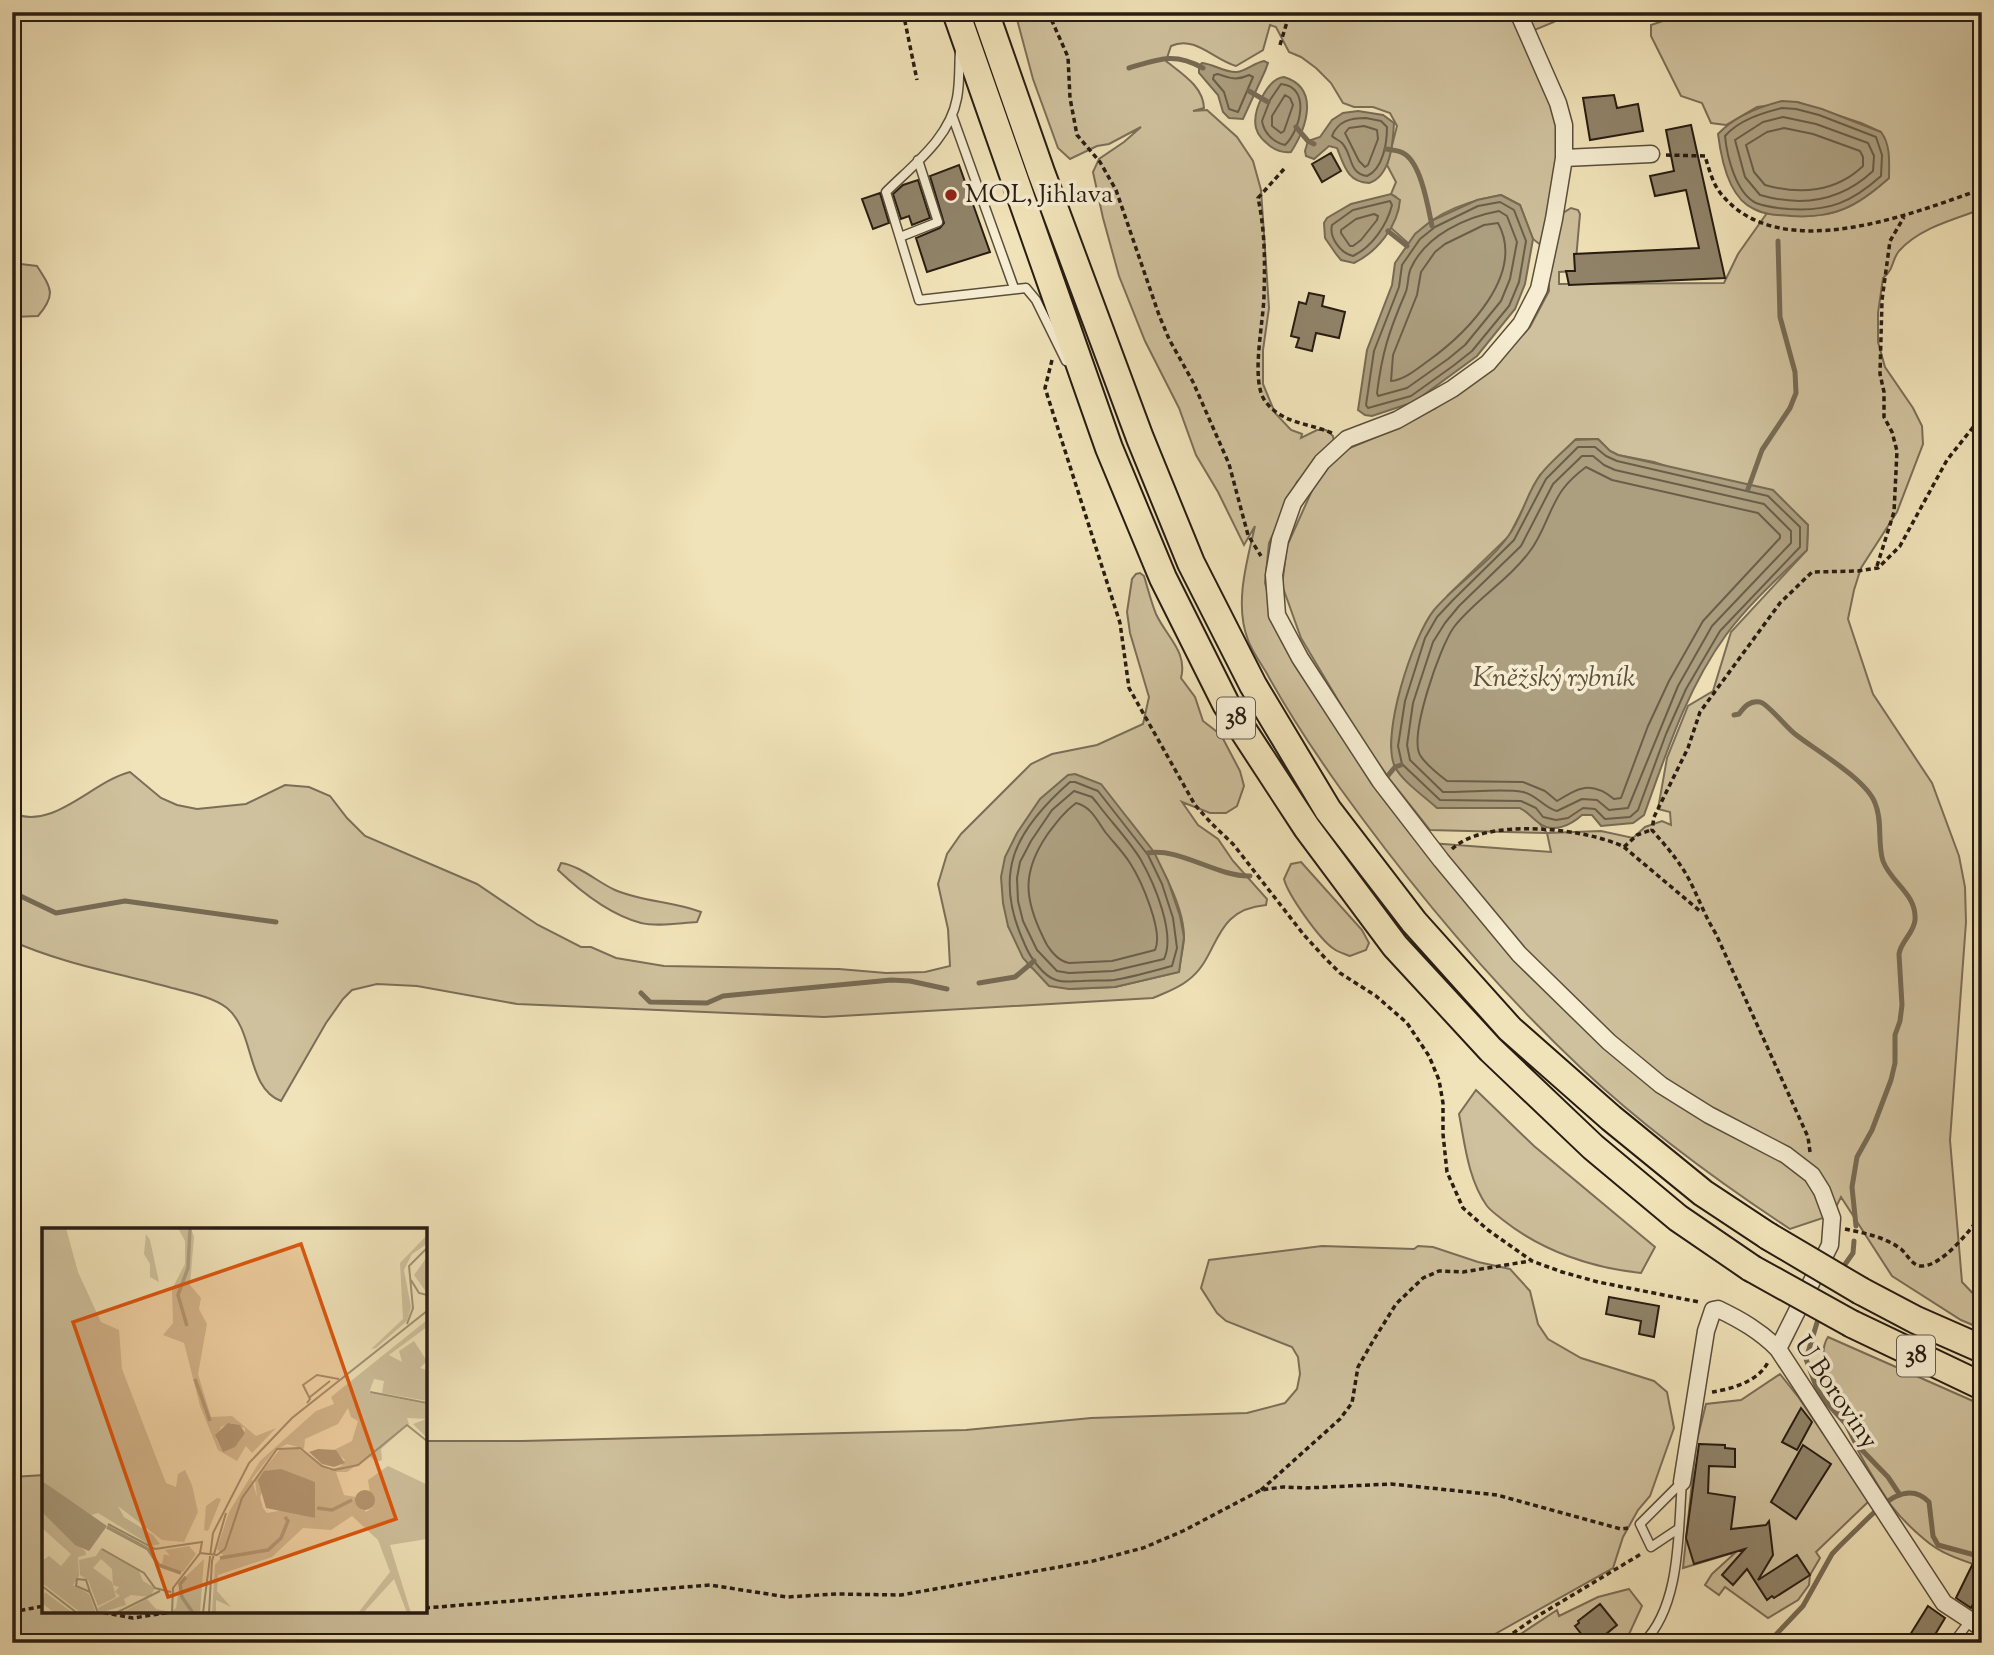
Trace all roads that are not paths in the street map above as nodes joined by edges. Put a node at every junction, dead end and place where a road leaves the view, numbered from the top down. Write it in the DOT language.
graph roads {
  1 [pos="985,12"];
  2 [pos="1518,12"];
  3 [pos="958,17"];
  4 [pos="952,114"];
  5 [pos="1651,155"];
  6 [pos="1564,158"];
  7 [pos="918,160"];
  8 [pos="900,237"];
  9 [pos="1014,288"];
  10 [pos="1069,367"];
  11 [pos="1075,379"];
  12 [pos="1109,447"];
  13 [pos="1778,1349"];
  14 [pos="1982,1349"];
  15 [pos="1982,1386"];
  16 [pos="1682,1482"];
  17 [pos="1678,1529"];
  18 [pos="1976,1625"];
  19 [pos="1643,1643"];
  20 [pos="1953,1643"];
  1 -- 14 [label="highway, 38, bridge"];
  2 -- 6 [label="street"];
  3 -- 4 [label="lane"];
  3 -- 12 [label="highway, 38"];
  4 -- 7 [label="lane"];
  4 -- 9 [label="lane"];
  5 -- 6 [label="street"];
  6 -- 13 [label="street"];
  7 -- 8 [label="lane"];
  7 -- 8 [label="lane"];
  8 -- 9 [label="lane"];
  9 -- 10 [label="lane"];
  11 -- 12 [label="lane"];
  12 -- 15 [label="highway, 38, bridge"];
  13 -- 16 [label="street, U Boroviny"];
  13 -- 18 [label="street, U Boroviny"];
  16 -- 17 [label="lane"];
  16 -- 17 [label="lane"];
  17 -- 19 [label="lane"];
  18 -- 20 [label="lane"];
}
